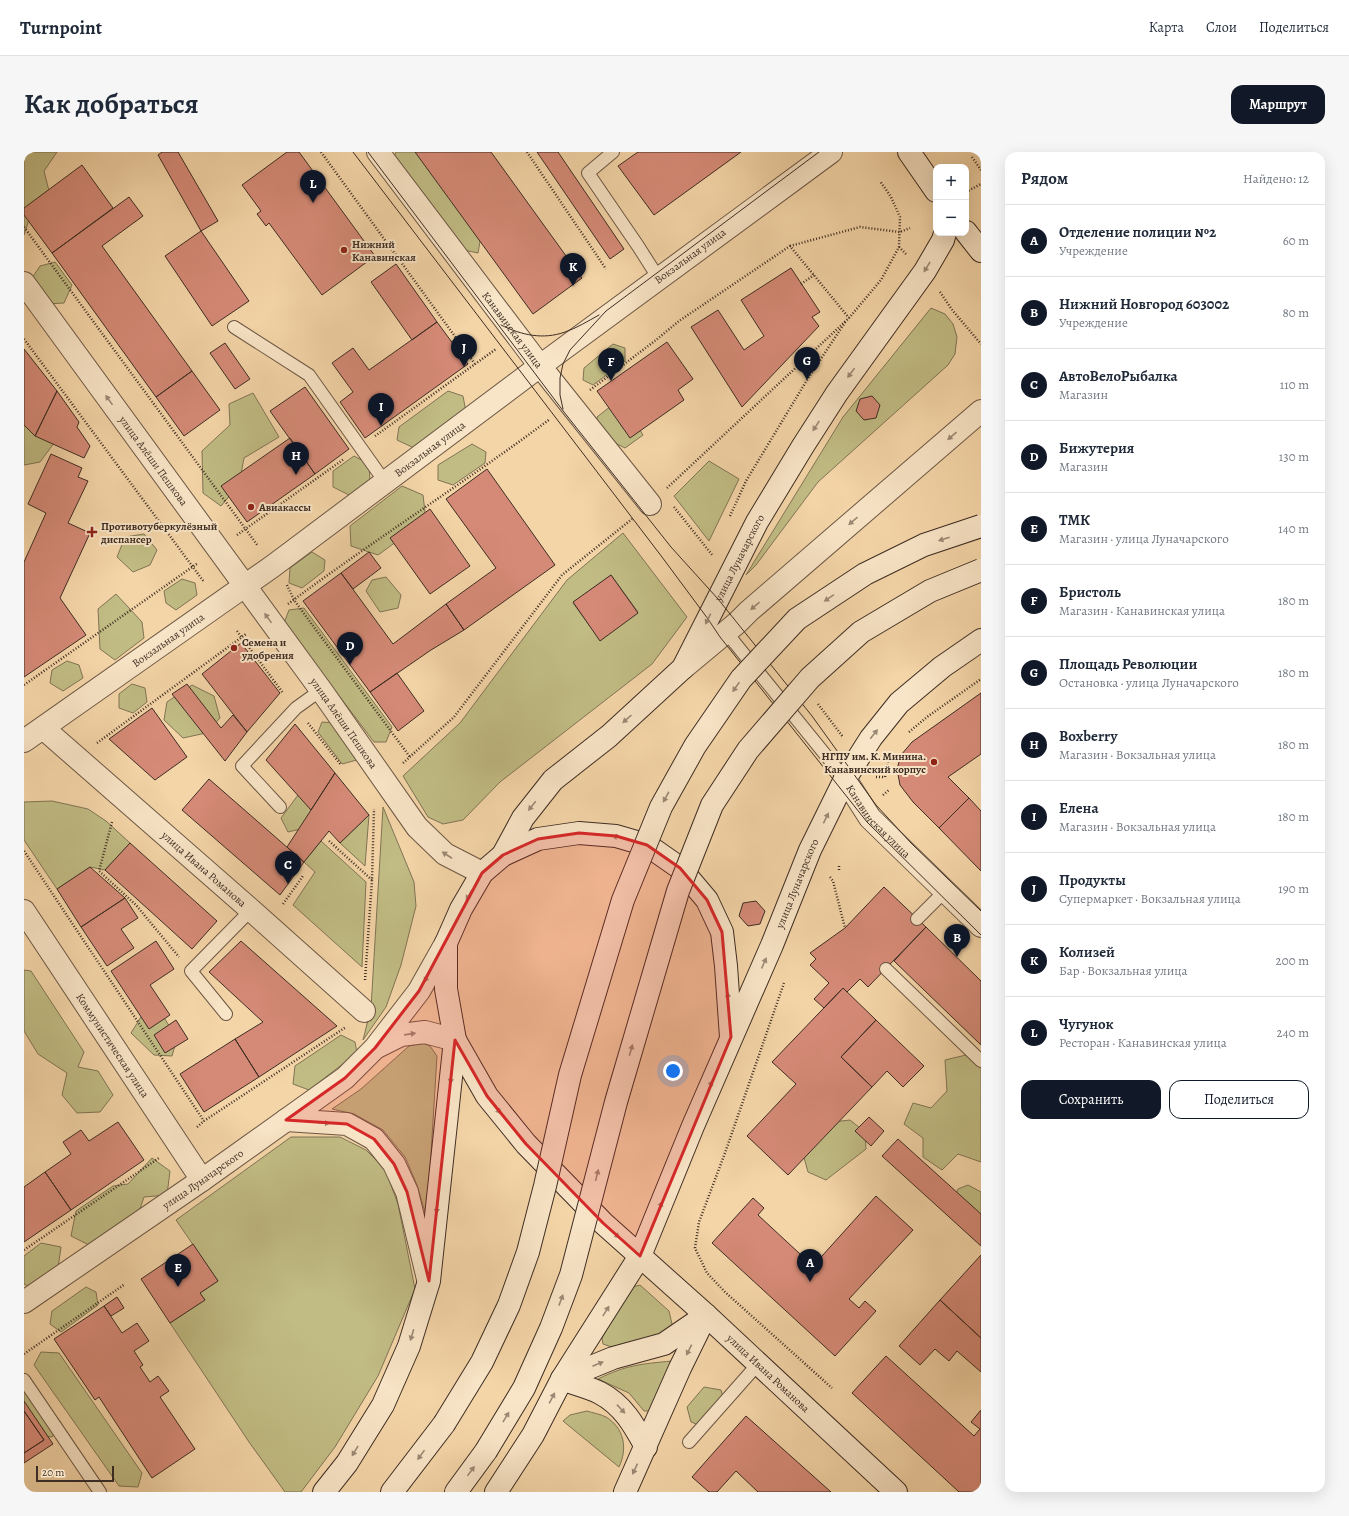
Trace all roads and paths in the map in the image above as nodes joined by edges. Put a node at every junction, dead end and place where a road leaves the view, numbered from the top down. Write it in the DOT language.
graph roads {
  1 [pos="321,152"];
  2 [pos="378,152"];
  3 [pos="527,152"];
  4 [pos="613,152"];
  5 [pos="831,152"];
  6 [pos="910,152"];
  7 [pos="972,157"];
  8 [pos="981,170"];
  9 [pos="880,181"];
  10 [pos="981,184"];
  11 [pos="933,186"];
  12 [pos="969,190"];
  13 [pos="24,227"];
  14 [pos="910,228"];
  15 [pos="900,232"];
  16 [pos="944,236"];
  17 [pos="969,236"];
  18 [pos="790,246"];
  19 [pos="899,247"];
  20 [pos="981,251"];
  21 [pos="606,269"];
  22 [pos="925,271"];
  23 [pos="814,275"];
  24 [pos="659,279"];
  25 [pos="24,283"];
  26 [pos="801,284"];
  27 [pos="849,318"];
  28 [pos="234,327"];
  29 [pos="24,339"];
  30 [pos="981,344"];
  31 [pos="475,364"];
  32 [pos="540,366"];
  33 [pos="981,410"];
  34 [pos="385,482"];
  35 [pos="650,504"];
  36 [pos="728,522"];
  37 [pos="981,526"];
  38 [pos="716,549"];
  39 [pos="262,551"];
  40 [pos="713,556"];
  41 [pos="199,562"];
  42 [pos="193,566"];
  43 [pos="981,570"];
  44 [pos="284,580"];
  45 [pos="204,582"];
  46 [pos="245,586"];
  47 [pos="726,632"];
  48 [pos="246,634"];
  49 [pos="981,640"];
  50 [pos="683,668"];
  51 [pos="981,679"];
  52 [pos="24,685"];
  53 [pos="321,690"];
  54 [pos="43,728"];
  55 [pos="905,736"];
  56 [pos="24,741"];
  57 [pos="97,743"];
  58 [pos="892,754"];
  59 [pos="410,757"];
  60 [pos="402,764"];
  61 [pos="872,777"];
  62 [pos="845,779"];
  63 [pos="280,807"];
  64 [pos="112,819"];
  65 [pos="329,841"];
  66 [pos="24,851"];
  67 [pos="503,855"];
  68 [pos="839,864"];
  69 [pos="839,870"];
  70 [pos="482,873"];
  71 [pos="303,876"];
  72 [pos="830,877"];
  73 [pos="372,880"];
  74 [pos="945,891"];
  75 [pos="283,904"];
  76 [pos="251,910"];
  77 [pos="24,911"];
  78 [pos="918,919"];
  79 [pos="981,926"];
  80 [pos="845,928"];
  81 [pos="446,943"];
  82 [pos="886,969"];
  83 [pos="191,971"];
  84 [pos="786,976"];
  85 [pos="364,1011"];
  86 [pos="226,1014"];
  87 [pos="731,1037"];
  88 [pos="455,1040"];
  89 [pos="375,1048"];
  90 [pos="981,1061"];
  91 [pos="286,1120"];
  92 [pos="204,1121"];
  93 [pos="159,1158"];
  94 [pos="202,1180"];
  95 [pos="24,1250"];
  96 [pos="640,1256"];
  97 [pos="429,1281"];
  98 [pos="125,1284"];
  99 [pos="24,1302"];
  100 [pos="706,1315"];
  101 [pos="24,1354"];
  102 [pos="758,1364"];
  103 [pos="562,1379"];
  104 [pos="24,1380"];
  105 [pos="832,1388"];
  106 [pos="689,1442"];
  107 [pos="646,1447"];
  108 [pos="100,1492"];
  109 [pos="324,1492"];
  110 [pos="392,1492"];
  111 [pos="456,1492"];
  112 [pos="496,1492"];
  113 [pos="625,1492"];
  114 [pos="896,1492"];
  1 -- 31 [label="path"];
  2 -- 32 [label="street, Канавинская улица"];
  3 -- 21 [label="path"];
  4 -- 24 [label="lane"];
  5 -- 24 [label="street, Вокзальная улица"];
  6 -- 11 [label="street"];
  7 -- 8 [label="path"];
  9 -- 15 [label="path"];
  10 -- 12 [label="path"];
  13 -- 39 [label="path"];
  14 -- 15 [label="path"];
  15 -- 18 [label="path"];
  15 -- 19 [label="path"];
  16 -- 22 [label="street, улица Луначарского, one-way"];
  17 -- 20 [label="street"];
  19 -- 22 [label="path"];
  19 -- 27 [label="path"];
  22 -- 30 [label="path"];
  22 -- 50 [label="street, улица Луначарского, one-way"];
  23 -- 26 [label="path"];
  24 -- 32 [label="street, Вокзальная улица"];
  46 -- 25 [label="street, улица Алёши Пешкова, one-way"];
  27 -- 35 [label="path"];
  27 -- 36 [label="path"];
  28 -- 34 [label="lane"];
  29 -- 42 [label="path"];
  32 -- 34 [label="street, Вокзальная улица"];
  32 -- 35 [label="street, Канавинская улица"];
  33 -- 47 [label="street, one-way"];
  34 -- 46 [label="street, Вокзальная улица"];
  35 -- 59 [label="path"];
  37 -- 110 [label="street, one-way, bridge"];
  38 -- 40 [label="path"];
  41 -- 42 [label="path"];
  42 -- 45 [label="path"];
  42 -- 52 [label="path"];
  111 -- 43 [label="street, one-way, bridge"];
  44 -- 59 [label="path"];
  53 -- 46 [label="street, улица Алёши Пешкова, one-way"];
  46 -- 54 [label="street, Вокзальная улица"];
  47 -- 50 [label="street"];
  47 -- 62 [label="lane, Канавинская улица"];
  48 -- 57 [label="path"];
  62 -- 49 [label="street, улица Луначарского, one-way"];
  50 -- 67 [label="street, улица Луначарского, one-way"];
  51 -- 55 [label="path"];
  53 -- 63 [label="lane"];
  70 -- 53 [label="street, улица Алёши Пешкова, one-way"];
  54 -- 56 [label="street, Вокзальная улица"];
  54 -- 76 [label="street, улица Ивана Романова"];
  58 -- 61 [label="path"];
  59 -- 60 [label="path"];
  62 -- 74 [label="street, Канавинская улица"];
  87 -- 62 [label="street, улица Луначарского, one-way"];
  64 -- 83 [label="path"];
  65 -- 73 [label="path"];
  66 -- 92 [label="path"];
  67 -- 70 [label="street, улица Луначарского"];
  87 -- 67 [label="street, one-way"];
  68 -- 69 [label="path"];
  70 -- 81 [label="street, улица Луначарского, one-way"];
  71 -- 75 [label="path"];
  72 -- 80 [label="path"];
  74 -- 78 [label="lane"];
  74 -- 79 [label="street, Канавинская улица"];
  76 -- 83 [label="lane"];
  76 -- 85 [label="street, улица Ивана Романова"];
  77 -- 94 [label="street, Коммунистическая улица"];
  81 -- 88 [label="street"];
  81 -- 89 [label="street, улица Луначарского, one-way"];
  82 -- 90 [label="lane"];
  83 -- 86 [label="lane"];
  84 -- 105 [label="path"];
  96 -- 87 [label="street, улица Луначарского, one-way"];
  89 -- 88 [label="street, улица Луначарского, one-way"];
  88 -- 96 [label="street, улица Ивана Романова, one-way"];
  88 -- 97 [label="street, one-way"];
  89 -- 91 [label="street, улица Луначарского"];
  91 -- 94 [label="street, улица Луначарского"];
  91 -- 97 [label="street, one-way"];
  93 -- 95 [label="path"];
  94 -- 99 [label="street, улица Луначарского"];
  96 -- 100 [label="street, улица Ивана Романова"];
  103 -- 96 [label="street, улица Луначарского, one-way"];
  97 -- 109 [label="street, one-way"];
  98 -- 101 [label="path"];
  100 -- 102 [label="street, улица Ивана Романова"];
  103 -- 100 [label="street, one-way"];
  100 -- 107 [label="street, one-way"];
  102 -- 106 [label="lane"];
  102 -- 114 [label="street, улица Ивана Романова"];
  103 -- 107 [label="street, one-way"];
  112 -- 103 [label="street, улица Луначарского, one-way"];
  104 -- 108 [label="lane"];
  107 -- 113 [label="street, one-way"];
}
